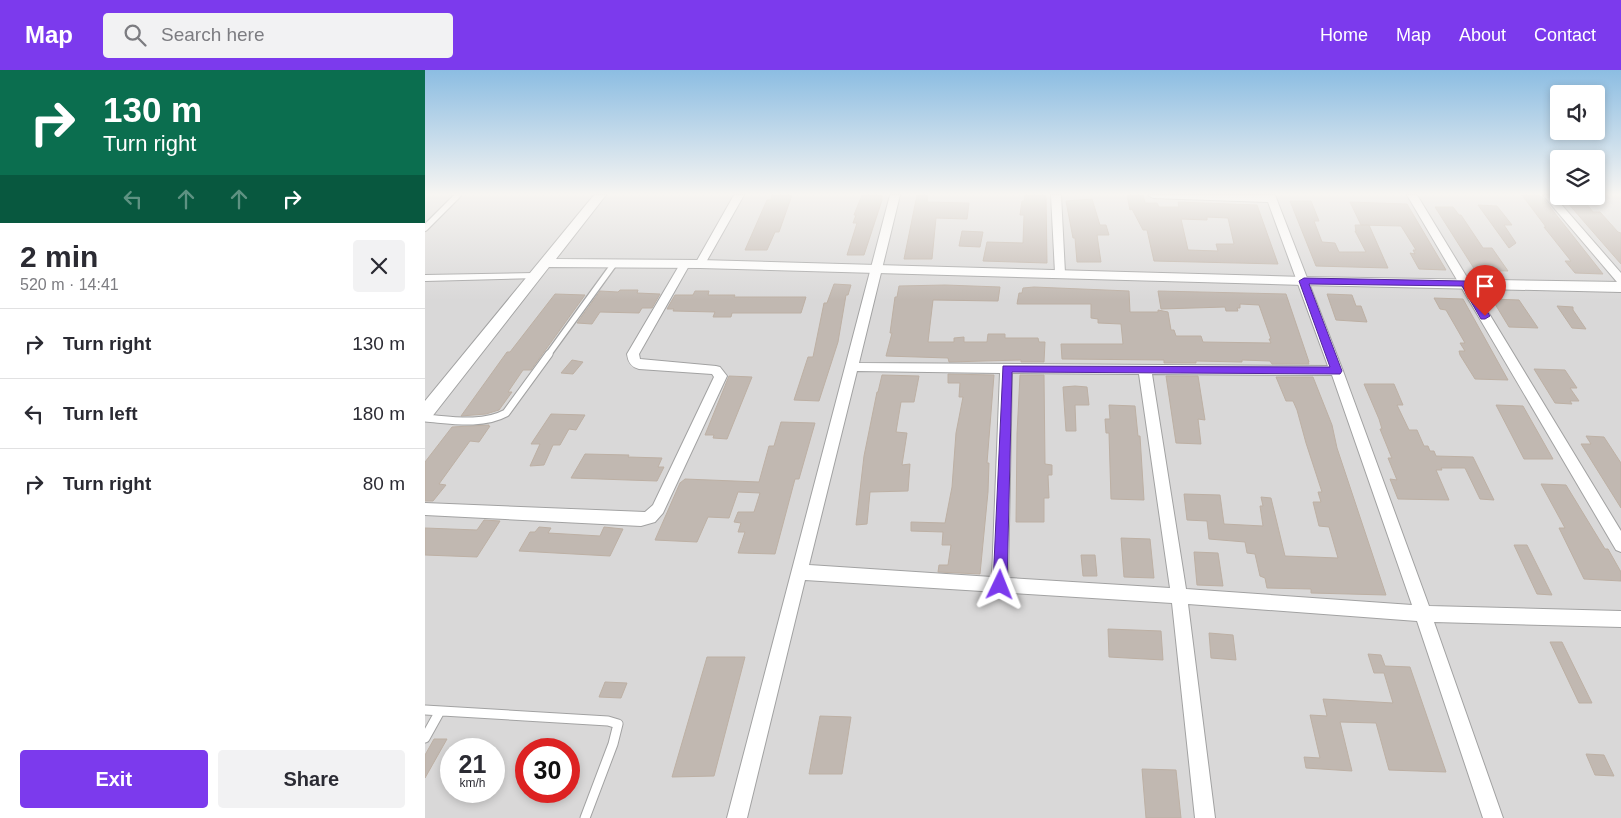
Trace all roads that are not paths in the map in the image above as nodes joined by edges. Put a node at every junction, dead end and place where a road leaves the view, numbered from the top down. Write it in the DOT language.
graph roads {
  1 [pos="572,230"];
  2 [pos="719,230"];
  3 [pos="887,230"];
  4 [pos="1058,230"];
  5 [pos="1284,230"];
  6 [pos="1433,230"];
  7 [pos="1578,230"];
  8 [pos="544,264"];
  9 [pos="614,264"];
  10 [pos="685,264"];
  11 [pos="700,264"];
  12 [pos="877,269"];
  13 [pos="1060,273"];
  14 [pos="535,276"];
  15 [pos="425,278"];
  16 [pos="1621,280"];
  17 [pos="1304,281"];
  18 [pos="1465,284"];
  19 [pos="1621,287"];
  20 [pos="852,367"];
  21 [pos="1007,368"];
  22 [pos="1145,370"];
  23 [pos="1337,371"];
  24 [pos="425,413"];
  25 [pos="425,418"];
  26 [pos="425,510"];
  27 [pos="1621,545"];
  28 [pos="799,572"];
  29 [pos="1000,585"];
  30 [pos="1179,596"];
  31 [pos="1423,614"];
  32 [pos="1621,619"];
  33 [pos="425,710"];
  34 [pos="440,711"];
  35 [pos="425,738"];
  36 [pos="585,818"];
  37 [pos="737,818"];
  38 [pos="1205,818"];
  39 [pos="1493,818"];
  1 -- 8 [label="street"];
  2 -- 11 [label="street"];
  3 -- 12 [label="street"];
  4 -- 13 [label="street"];
  5 -- 17 [label="street"];
  6 -- 18 [label="street"];
  7 -- 16 [label="street"];
  8 -- 9 [label="street"];
  8 -- 14 [label="street"];
  9 -- 10 [label="street"];
  9 -- 25 [label="lane"];
  10 -- 11 [label="street"];
  10 -- 26 [label="street"];
  11 -- 12 [label="street"];
  12 -- 13 [label="street"];
  12 -- 20 [label="street"];
  13 -- 17 [label="street"];
  14 -- 15 [label="street"];
  14 -- 24 [label="street"];
  17 -- 18 [label="street"];
  17 -- 23 [label="street"];
  18 -- 19 [label="street"];
  18 -- 27 [label="street"];
  20 -- 21 [label="street"];
  20 -- 28 [label="street"];
  21 -- 22 [label="street"];
  21 -- 29 [label="street"];
  22 -- 23 [label="street"];
  22 -- 30 [label="street"];
  23 -- 31 [label="street"];
  28 -- 29 [label="street"];
  28 -- 37 [label="street"];
  29 -- 30 [label="street"];
  30 -- 31 [label="street"];
  30 -- 38 [label="street"];
  31 -- 32 [label="street"];
  31 -- 39 [label="street"];
  33 -- 34 [label="lane"];
  34 -- 35 [label="lane"];
  34 -- 36 [label="lane"];
}
